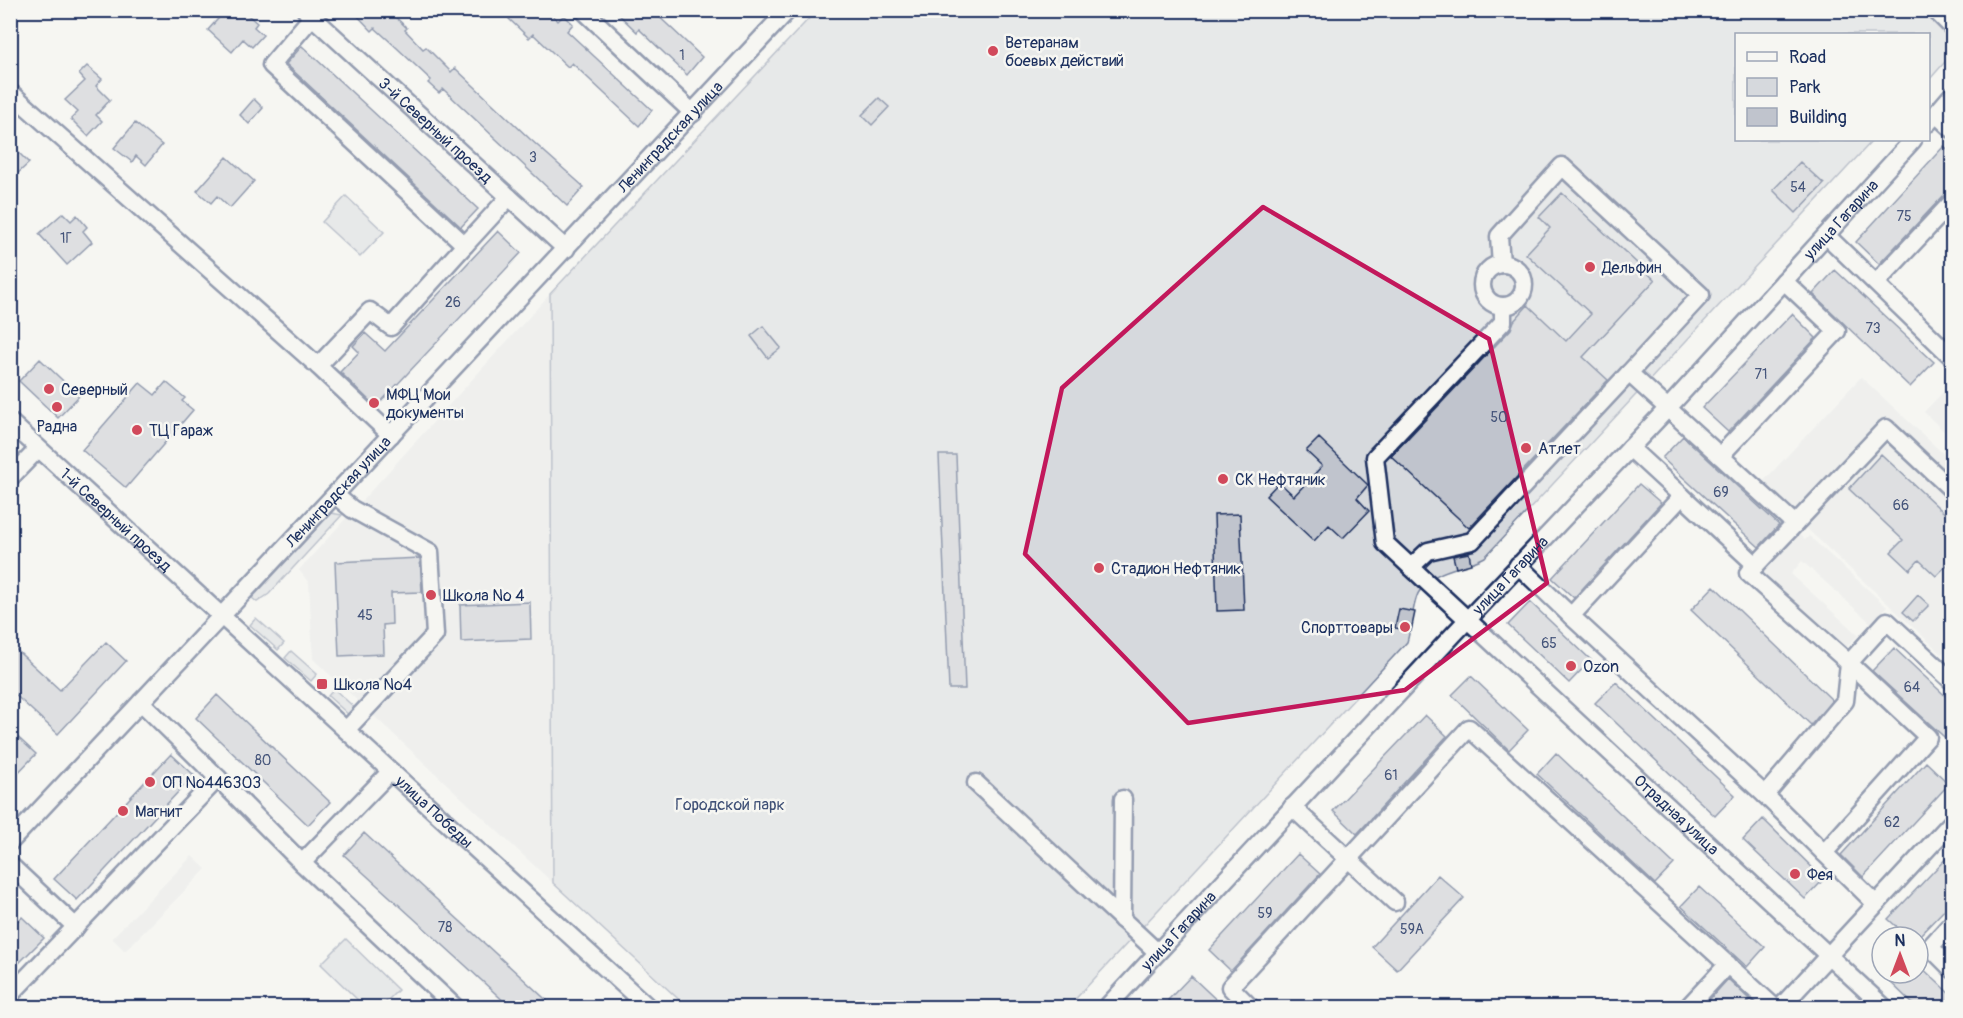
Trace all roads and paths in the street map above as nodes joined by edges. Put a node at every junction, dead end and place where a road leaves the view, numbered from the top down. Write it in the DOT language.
graph roads {
  1 [pos="583,10"];
  2 [pos="788,10"];
  3 [pos="1935,10"];
  4 [pos="309,14"];
  5 [pos="1953,27"];
  6 [pos="10,92"];
  7 [pos="1953,95"];
  8 [pos="693,113"];
  9 [pos="1932,119"];
  10 [pos="1953,129"];
  11 [pos="1912,141"];
  12 [pos="509,197"];
  13 [pos="1953,202"];
  14 [pos="1827,236"];
  15 [pos="465,245"];
  16 [pos="566,249"];
  17 [pos="1501,264"];
  18 [pos="1784,282"];
  19 [pos="1876,283"];
  20 [pos="1503,306"];
  21 [pos="1953,357"];
  22 [pos="318,366"];
  23 [pos="1629,373"];
  24 [pos="1668,408"];
  25 [pos="10,422"];
  26 [pos="391,435"];
  27 [pos="1630,448"];
  28 [pos="38,449"];
  29 [pos="1720,456"];
  30 [pos="10,478"];
  31 [pos="1953,490"];
  32 [pos="335,495"];
  33 [pos="1682,496"];
  34 [pos="1796,524"];
  35 [pos="1518,565"];
  36 [pos="1756,565"];
  37 [pos="1411,567"];
  38 [pos="221,616"];
  39 [pos="1571,616"];
  40 [pos="1467,620"];
  41 [pos="1849,663"];
  42 [pos="1953,681"];
  43 [pos="141,702"];
  44 [pos="347,729"];
  45 [pos="391,771"];
  46 [pos="218,778"];
  47 [pos="976,783"];
  48 [pos="1765,795"];
  49 [pos="1123,799"];
  50 [pos="1292,807"];
  51 [pos="1953,822"];
  52 [pos="10,842"];
  53 [pos="1824,853"];
  54 [pos="1348,859"];
  55 [pos="302,863"];
  56 [pos="10,865"];
  57 [pos="1395,902"];
  58 [pos="1876,904"];
  59 [pos="1122,920"];
  60 [pos="1953,922"];
  61 [pos="76,927"];
  62 [pos="1157,952"];
  63 [pos="1830,954"];
  64 [pos="1728,964"];
  65 [pos="1953,969"];
  66 [pos="10,995"];
  67 [pos="456,1008"];
  68 [pos="649,1008"];
  69 [pos="1106,1008"];
  70 [pos="1251,1008"];
  71 [pos="1687,1008"];
  72 [pos="1778,1008"];
  73 [pos="1885,1008"];
  1 -- 8 [label="street"];
  2 -- 8 [label="street, Ленинградская улица"];
  3 -- 5 [label="street"];
  4 -- 12 [label="street, 3-й Северный проезд"];
  4 -- 15 [label="street"];
  6 -- 22 [label="street"];
  7 -- 9 [label="street"];
  8 -- 16 [label="street, Ленинградская улица"];
  9 -- 10 [label="street"];
  11 -- 14 [label="street, улица Гагарина"];
  12 -- 15 [label="street"];
  12 -- 16 [label="street, 3-й Северный проезд"];
  13 -- 19 [label="street"];
  14 -- 18 [label="street, улица Гагарина"];
  14 -- 19 [label="street"];
  15 -- 22 [label="street"];
  16 -- 26 [label="street, Ленинградская улица"];
  17 -- 20 [label="street"];
  17 -- 20 [label="street"];
  17 -- 23 [label="street"];
  18 -- 24 [label="street, улица Гагарина"];
  18 -- 29 [label="street"];
  19 -- 21 [label="street"];
  20 -- 37 [label="street, Отрадная улица"];
  22 -- 26 [label="street"];
  23 -- 24 [label="street"];
  23 -- 37 [label="street"];
  24 -- 27 [label="street, улица Гагарина"];
  24 -- 29 [label="street"];
  25 -- 28 [label="street, 1-й Северный проезд"];
  26 -- 32 [label="street, Ленинградская улица"];
  27 -- 33 [label="street"];
  27 -- 35 [label="street, улица Гагарина"];
  28 -- 30 [label="street"];
  28 -- 38 [label="street, 1-й Северный проезд"];
  29 -- 34 [label="street"];
  31 -- 34 [label="street"];
  32 -- 38 [label="street, Ленинградская улица"];
  32 -- 44 [label="street"];
  33 -- 36 [label="street"];
  33 -- 39 [label="street"];
  34 -- 36 [label="street"];
  35 -- 39 [label="street"];
  35 -- 40 [label="street, улица Гагарина"];
  36 -- 41 [label="street"];
  37 -- 40 [label="street, Отрадная улица"];
  38 -- 43 [label="street, Ленинградская улица"];
  38 -- 44 [label="street, улица Победы"];
  39 -- 48 [label="street"];
  40 -- 50 [label="street, улица Гагарина"];
  40 -- 63 [label="street, Отрадная улица"];
  41 -- 42 [label="street"];
  41 -- 48 [label="street"];
  41 -- 53 [label="street"];
  43 -- 46 [label="street"];
  43 -- 52 [label="street, Ленинградская улица"];
  44 -- 45 [label="street, улица Победы"];
  45 -- 55 [label="street"];
  45 -- 68 [label="street, улица Победы"];
  46 -- 55 [label="street"];
  46 -- 61 [label="street"];
  47 -- 59 [label="street"];
  48 -- 53 [label="street"];
  49 -- 59 [label="street"];
  50 -- 54 [label="street"];
  50 -- 62 [label="street, улица Гагарина"];
  51 -- 58 [label="street"];
  53 -- 58 [label="street"];
  54 -- 57 [label="street"];
  54 -- 64 [label="street"];
  54 -- 70 [label="street"];
  55 -- 67 [label="street"];
  56 -- 61 [label="street"];
  58 -- 63 [label="street"];
  59 -- 62 [label="street"];
  60 -- 65 [label="street"];
  61 -- 66 [label="street"];
  62 -- 69 [label="street, улица Гагарина"];
  63 -- 72 [label="street"];
  63 -- 73 [label="street, Отрадная улица"];
  64 -- 71 [label="street"];
  64 -- 72 [label="street"];
}
